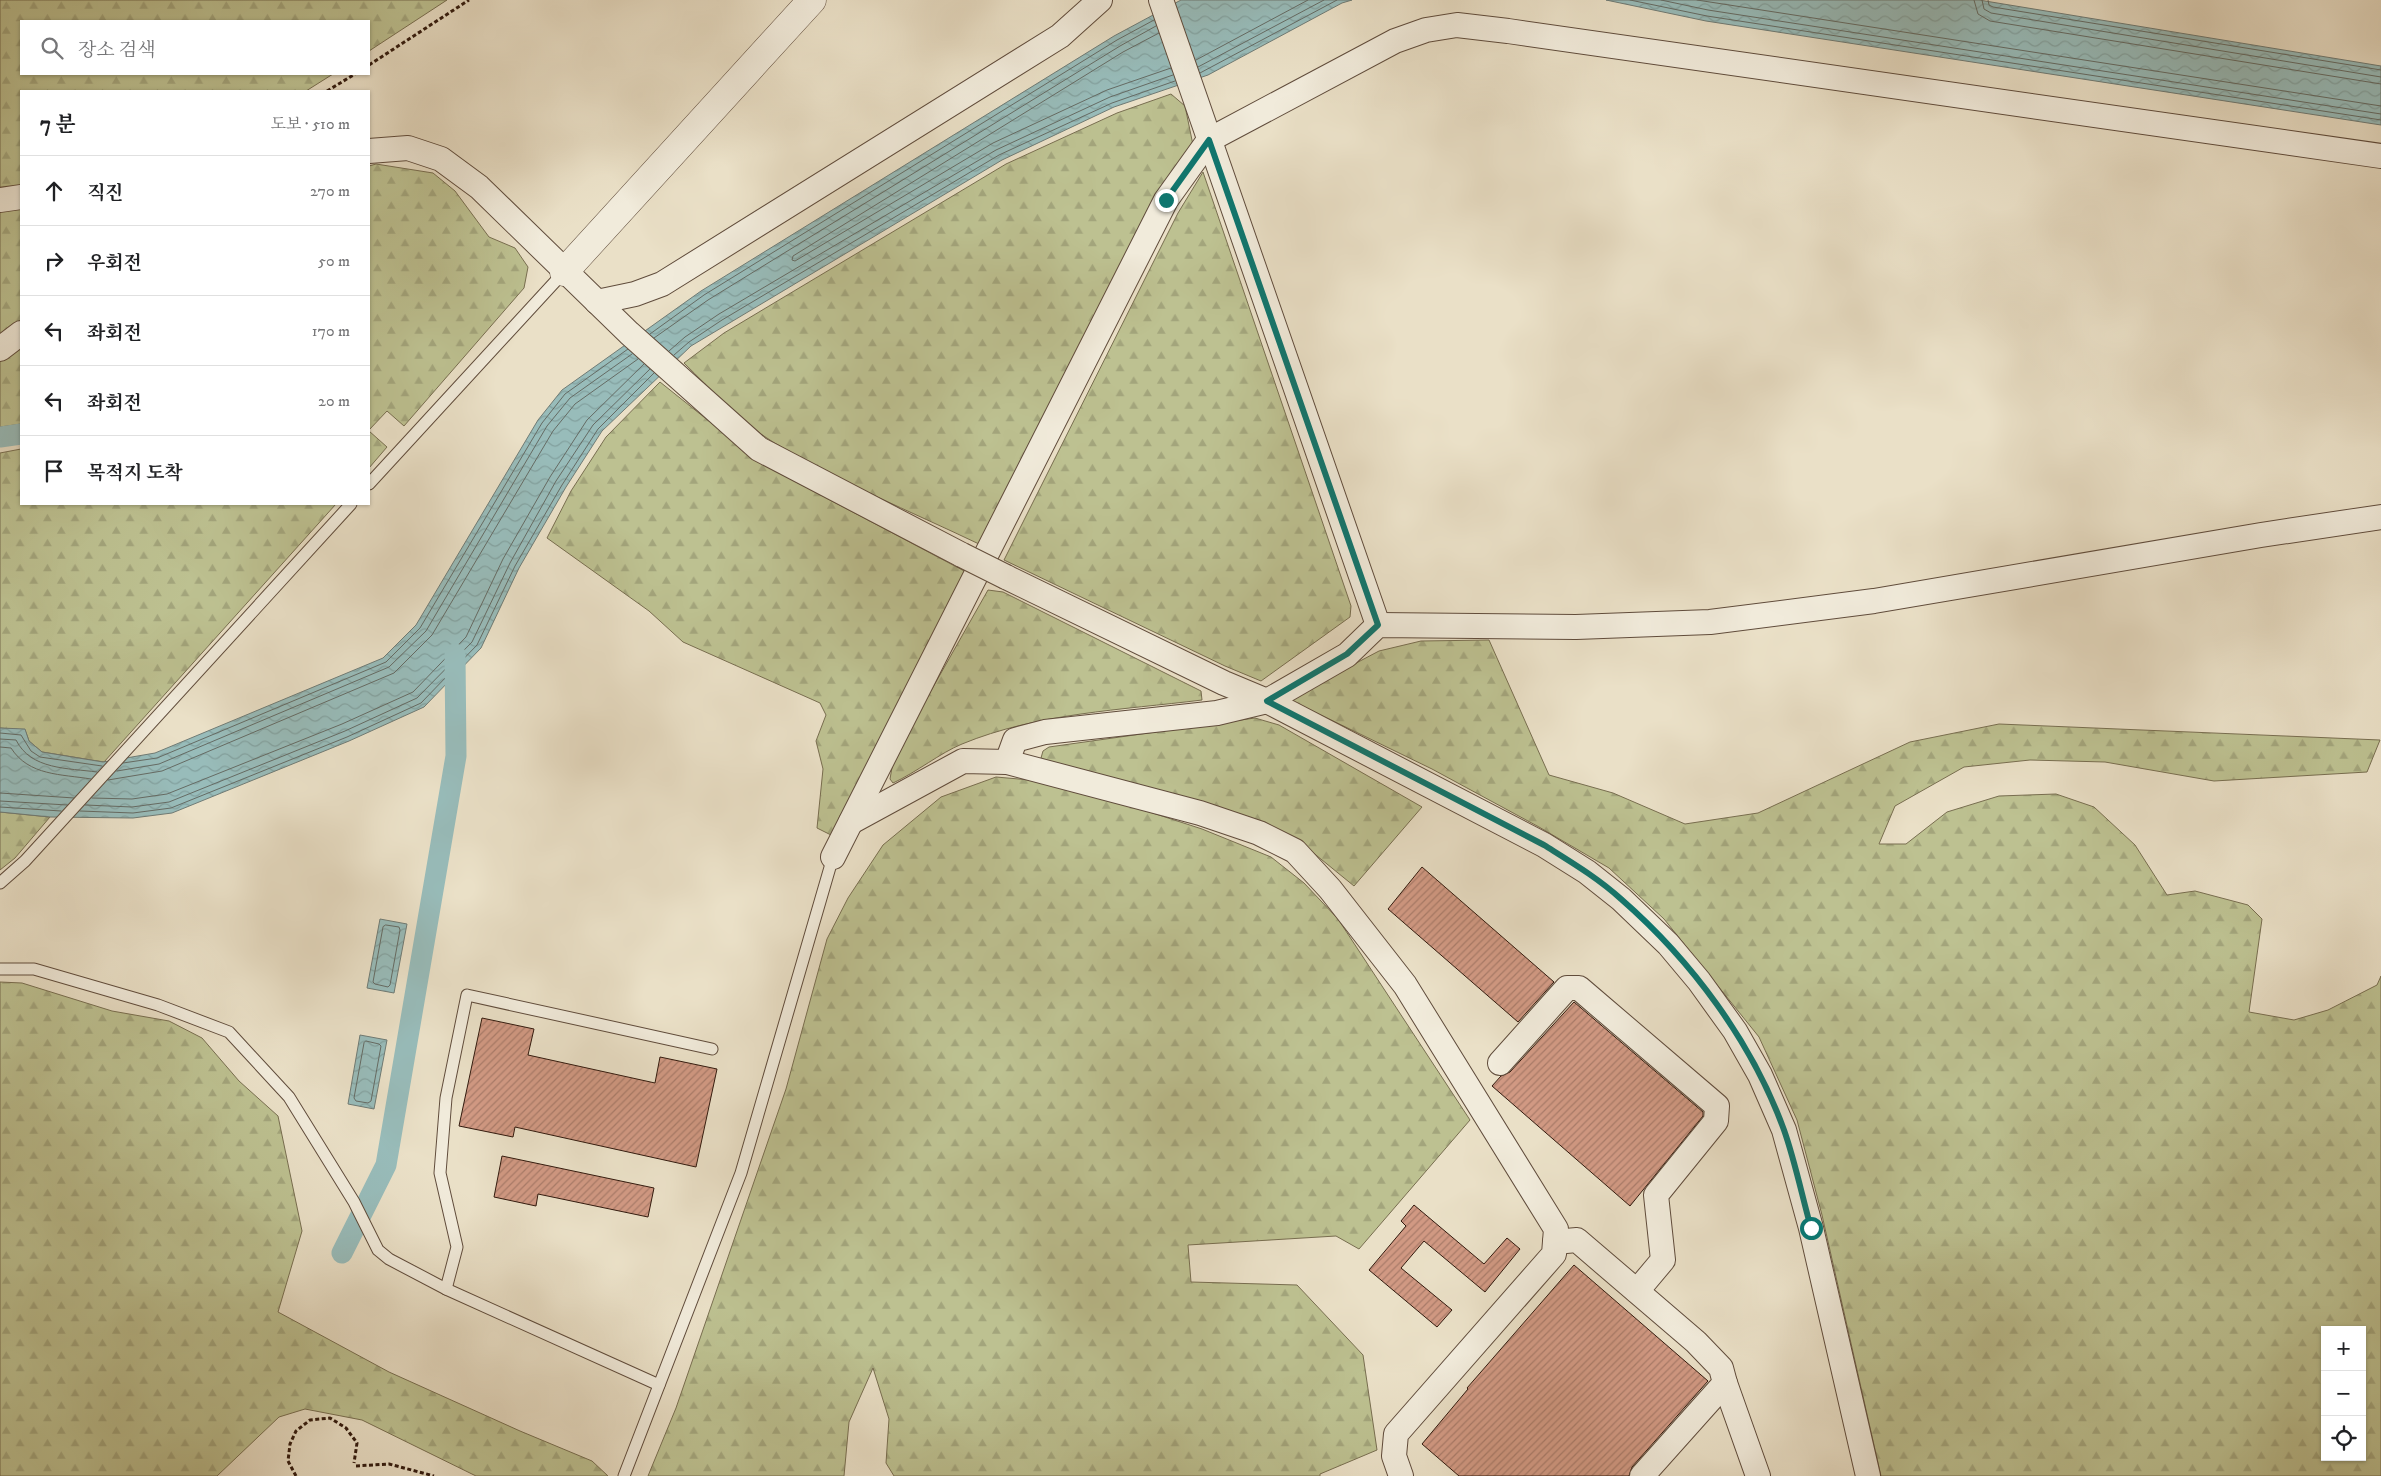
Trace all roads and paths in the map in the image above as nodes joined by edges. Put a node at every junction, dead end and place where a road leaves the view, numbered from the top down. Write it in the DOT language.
graph roads {
  1 [pos="469,0"];
  2 [pos="812,0"];
  3 [pos="1100,0"];
  4 [pos="1163,6"];
  5 [pos="370,64"];
  6 [pos="352,75"];
  7 [pos="328,90"];
  8 [pos="1209,140"];
  9 [pos="370,151"];
  10 [pos="2381,156"];
  11 [pos="20,197"];
  12 [pos="0,200"];
  13 [pos="564,272"];
  14 [pos="597,302"];
  15 [pos="20,334"];
  16 [pos="0,350"];
  17 [pos="370,483"];
  18 [pos="350,505"];
  19 [pos="2381,517"];
  20 [pos="1378,625"];
  21 [pos="1267,701"];
  22 [pos="1007,762"];
  23 [pos="851,822"];
  24 [pos="833,857"];
  25 [pos="0,883"];
  26 [pos="0,969"];
  27 [pos="712,1049"];
  28 [pos="1500,1063"];
  29 [pos="1555,1242"];
  30 [pos="446,1289"];
  31 [pos="1637,1291"];
  32 [pos="1725,1383"];
  33 [pos="659,1385"];
  34 [pos="296,1476"];
  35 [pos="434,1476"];
  36 [pos="624,1476"];
  37 [pos="1402,1476"];
  38 [pos="1642,1476"];
  39 [pos="1758,1476"];
  40 [pos="1868,1476"];
  1 -- 5 [label="path"];
  2 -- 13 [label="street"];
  3 -- 14 [label="street"];
  4 -- 8 [label="street"];
  6 -- 7 [label="path"];
  8 -- 10 [label="street"];
  8 -- 20 [label="street"];
  8 -- 23 [label="street"];
  9 -- 13 [label="street"];
  11 -- 12 [label="street"];
  13 -- 14 [label="street"];
  13 -- 17 [label="lane"];
  14 -- 21 [label="street, bridge"];
  15 -- 16 [label="street"];
  18 -- 25 [label="lane"];
  19 -- 20 [label="street"];
  20 -- 21 [label="street"];
  21 -- 22 [label="street"];
  21 -- 40 [label="street"];
  22 -- 23 [label="street"];
  22 -- 29 [label="street"];
  23 -- 24 [label="street"];
  24 -- 33 [label="lane"];
  26 -- 30 [label="lane"];
  27 -- 30 [label="lane"];
  28 -- 31 [label="street"];
  29 -- 31 [label="street"];
  29 -- 37 [label="street"];
  30 -- 33 [label="lane"];
  31 -- 32 [label="street"];
  32 -- 38 [label="street"];
  32 -- 39 [label="street"];
  33 -- 36 [label="lane"];
  34 -- 35 [label="path"];
}
